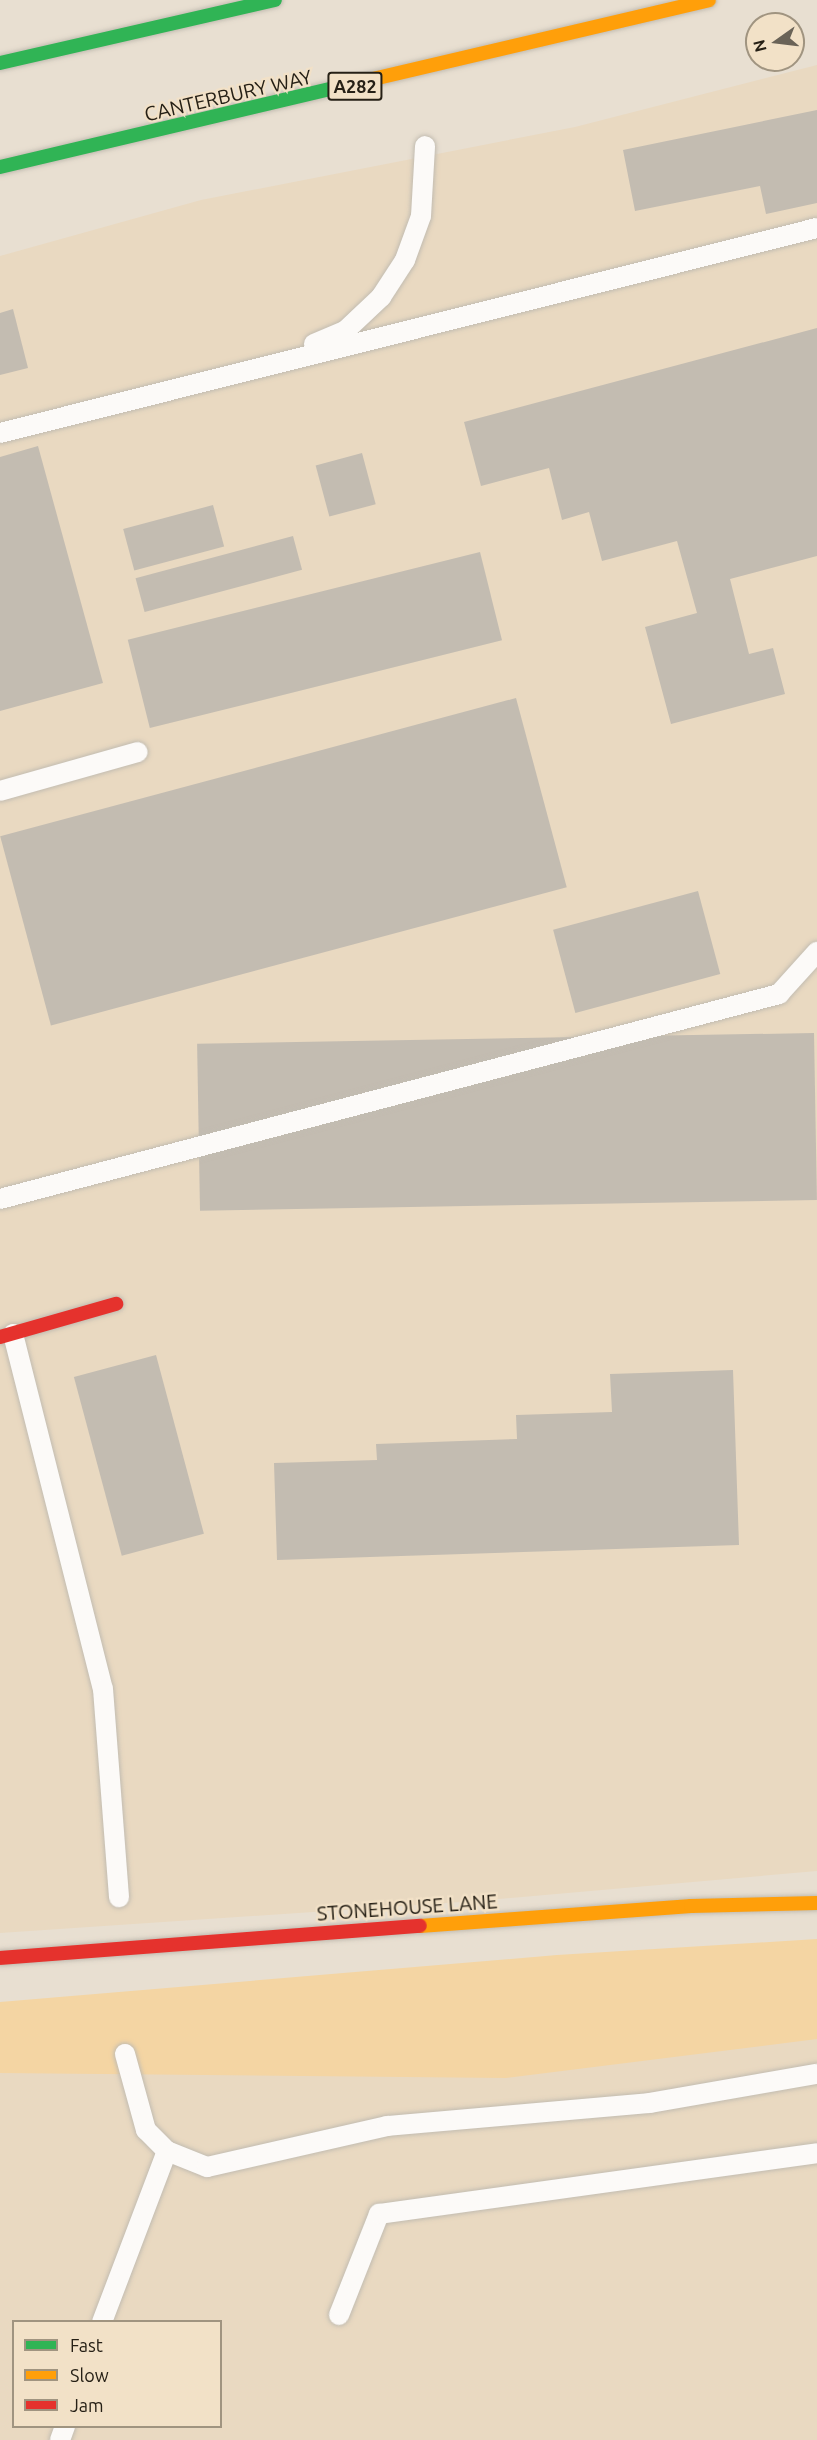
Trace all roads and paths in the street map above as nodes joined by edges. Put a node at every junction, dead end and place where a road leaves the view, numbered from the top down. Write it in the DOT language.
graph roads {
  1 [pos="226,0"];
  2 [pos="275,0"];
  3 [pos="709,0"];
  4 [pos="182,24"];
  5 [pos="0,63"];
  6 [pos="425,146"];
  7 [pos="0,167"];
  8 [pos="817,228"];
  9 [pos="242,372"];
  10 [pos="0,433"];
  11 [pos="138,752"];
  12 [pos="0,791"];
  13 [pos="817,952"];
  14 [pos="0,1200"];
  15 [pos="116,1304"];
  16 [pos="7,1335"];
  17 [pos="119,1897"];
  18 [pos="817,1903"];
  19 [pos="0,1958"];
  20 [pos="125,2054"];
  21 [pos="817,2073"];
  22 [pos="167,2151"];
  23 [pos="817,2153"];
  24 [pos="339,2315"];
  25 [pos="103,2320"];
  1 -- 4 [label="lane"];
  2 -- 4 [label="main road"];
  3 -- 7 [label="main road, CANTERBURY WAY / A282"];
  4 -- 5 [label="main road"];
  6 -- 9 [label="lane"];
  8 -- 9 [label="lane"];
  9 -- 10 [label="lane"];
  11 -- 12 [label="lane"];
  13 -- 14 [label="lane"];
  15 -- 16 [label="main road"];
  16 -- 17 [label="lane"];
  18 -- 19 [label="main road, STONEHOUSE LANE"];
  20 -- 22 [label="lane"];
  21 -- 22 [label="lane"];
  22 -- 25 [label="lane"];
  23 -- 24 [label="lane"];
}
